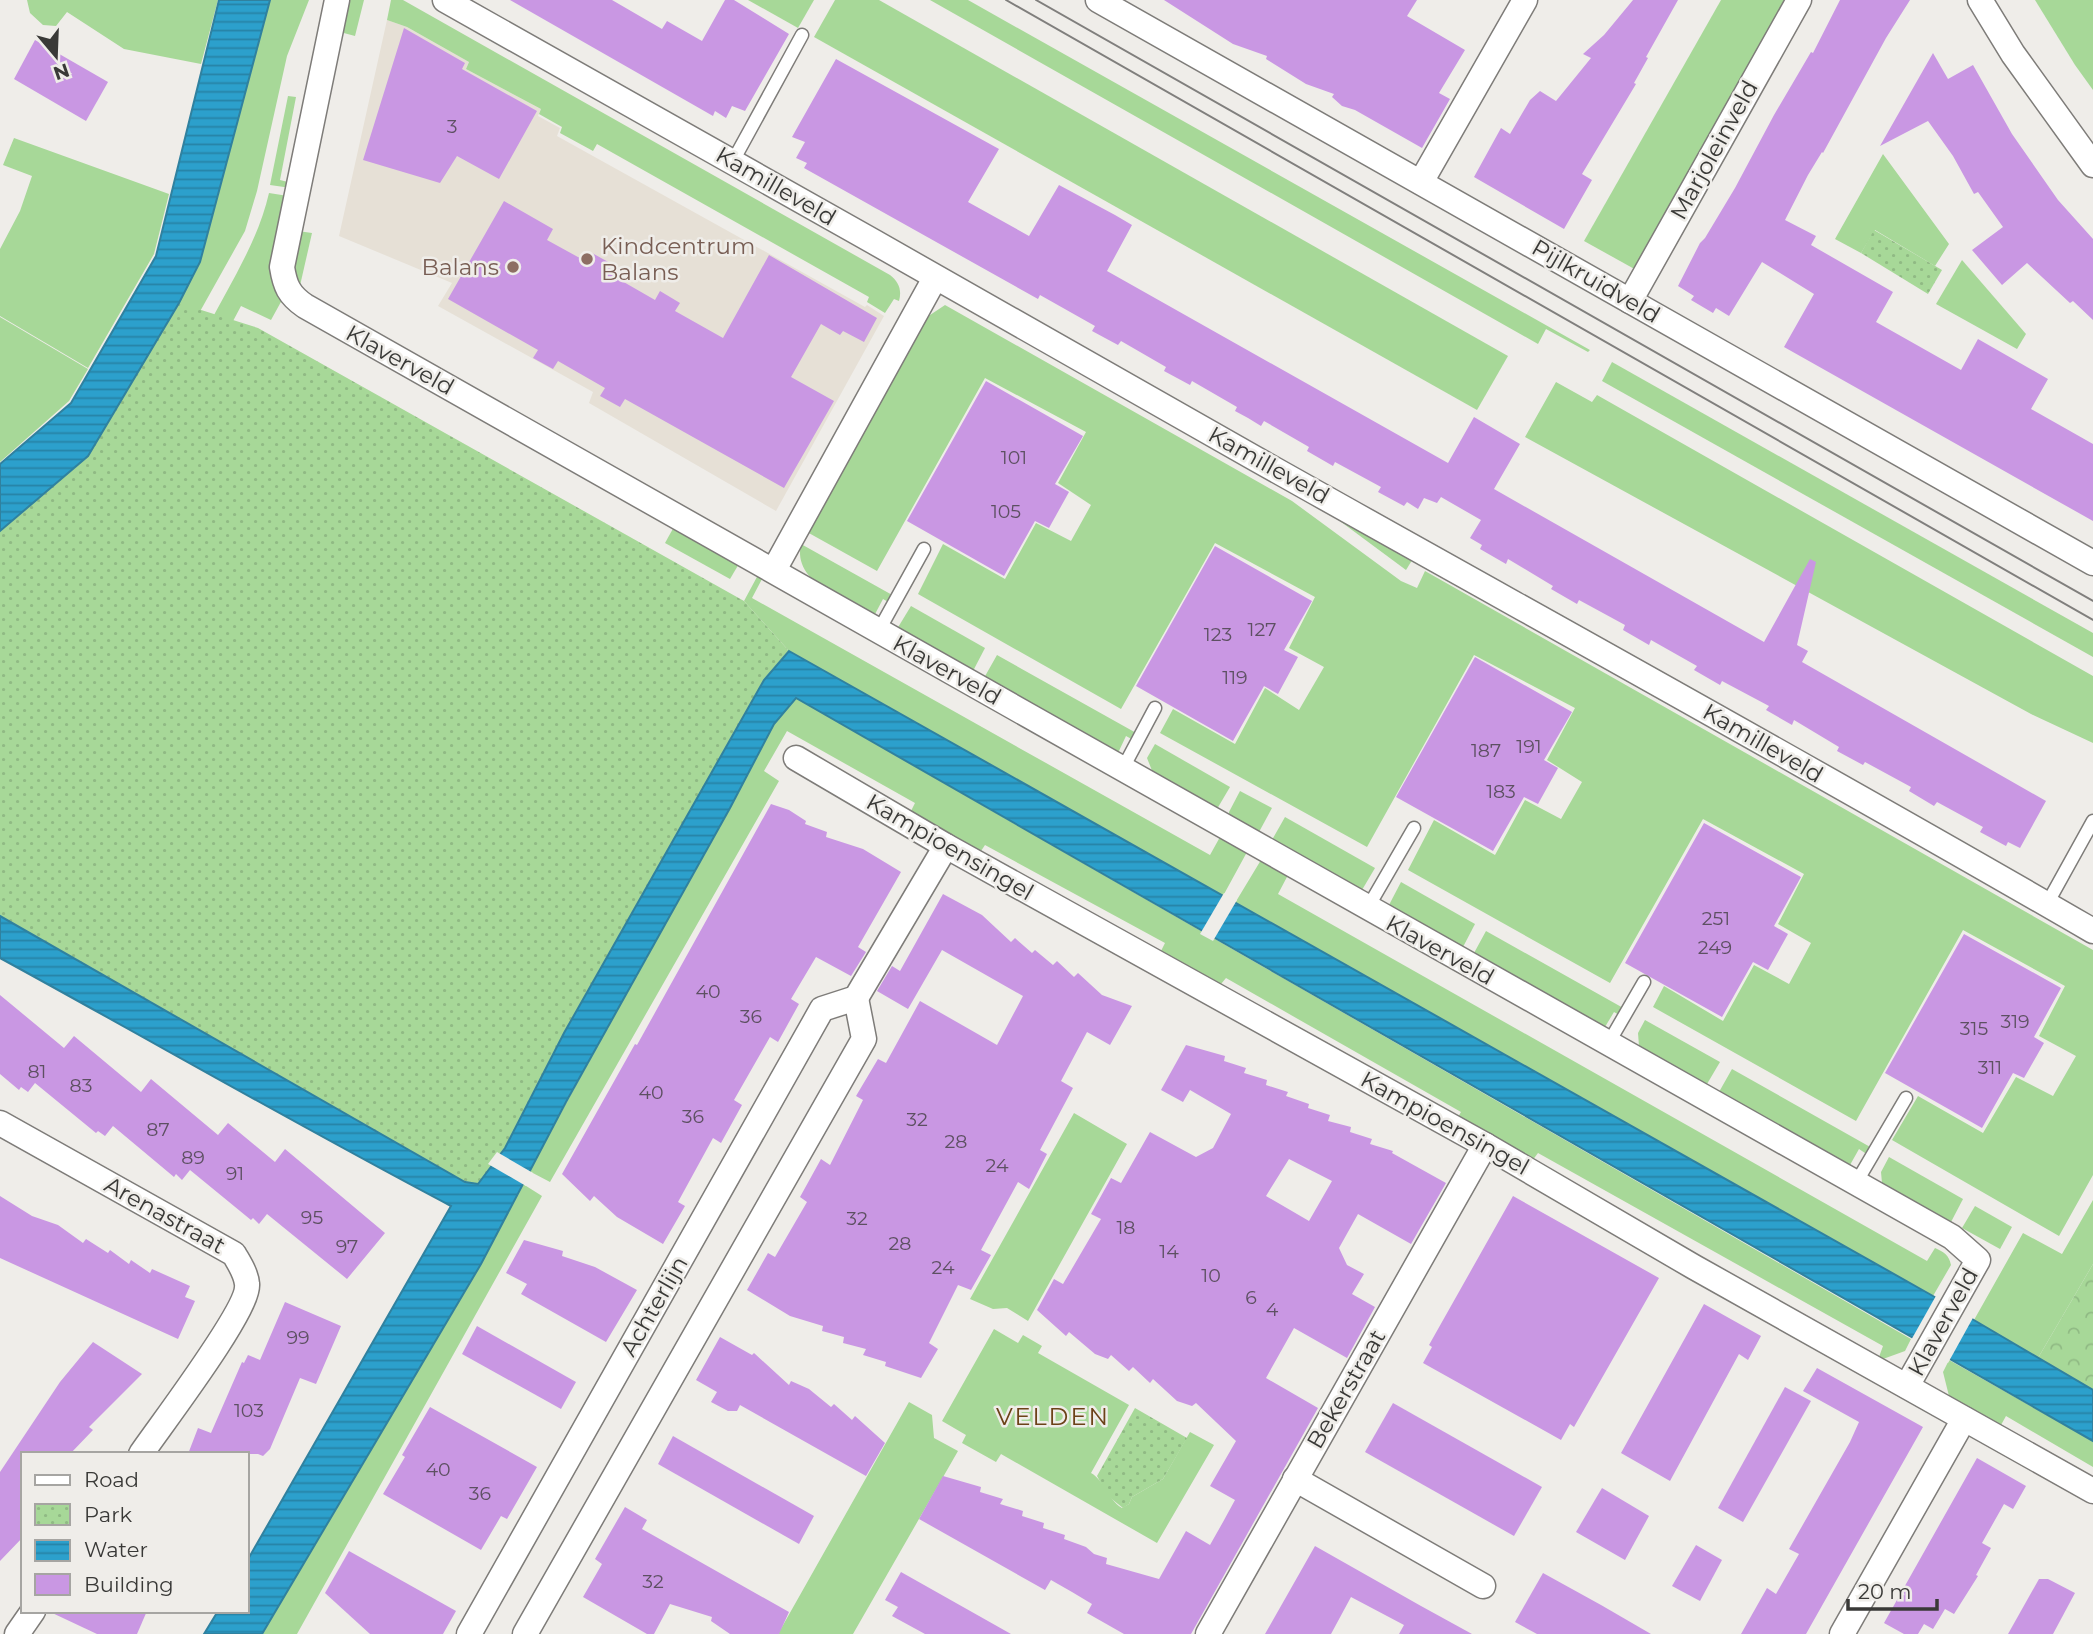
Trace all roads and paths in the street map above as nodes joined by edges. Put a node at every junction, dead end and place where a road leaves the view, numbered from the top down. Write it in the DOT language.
graph roads {
  1 [pos="337,0"];
  2 [pos="445,0"];
  3 [pos="1098,0"];
  4 [pos="1525,0"];
  5 [pos="1799,0"];
  6 [pos="1980,0"];
  7 [pos="1133,8"];
  8 [pos="802,35"];
  9 [pos="733,161"];
  10 [pos="2093,165"];
  11 [pos="1420,182"];
  12 [pos="935,278"];
  13 [pos="1630,301"];
  14 [pos="924,549"];
  15 [pos="2093,563"];
  16 [pos="775,570"];
  17 [pos="878,632"];
  18 [pos="1155,708"];
  19 [pos="796,758"];
  20 [pos="1122,770"];
  21 [pos="2093,821"];
  22 [pos="1414,828"];
  23 [pos="946,846"];
  24 [pos="2047,904"];
  25 [pos="1367,909"];
  26 [pos="2093,931"];
  27 [pos="1644,982"];
  28 [pos="856,998"];
  29 [pos="1608,1044"];
  30 [pos="1906,1098"];
  31 [pos="0,1123"];
  32 [pos="1485,1144"];
  33 [pos="1856,1183"];
  34 [pos="1907,1386"];
  35 [pos="1964,1419"];
  36 [pos="142,1452"];
  37 [pos="1295,1479"];
  38 [pos="2093,1491"];
  39 [pos="1483,1586"];
  40 [pos="32,1613"];
  41 [pos="17,1634"];
  42 [pos="469,1634"];
  43 [pos="525,1634"];
  44 [pos="1208,1634"];
  45 [pos="1842,1634"];
  1 -- 16 [label="street, Klaverveld"];
  2 -- 9 [label="street, Kamilleveld"];
  3 -- 7 [label="street, Pijlkruidveld"];
  4 -- 11 [label="street"];
  5 -- 13 [label="street, Marjoleinveld"];
  6 -- 10 [label="street"];
  7 -- 11 [label="street, Pijlkruidveld"];
  8 -- 9 [label="lane"];
  9 -- 12 [label="street, Kamilleveld"];
  11 -- 13 [label="street, Pijlkruidveld"];
  12 -- 16 [label="street"];
  12 -- 24 [label="street, Kamilleveld"];
  13 -- 15 [label="street, Pijlkruidveld"];
  14 -- 17 [label="lane"];
  16 -- 17 [label="street, Klaverveld"];
  17 -- 20 [label="street, Klaverveld"];
  18 -- 20 [label="lane"];
  19 -- 23 [label="street, Kampioensingel"];
  20 -- 25 [label="street, Klaverveld"];
  21 -- 24 [label="lane"];
  22 -- 25 [label="lane"];
  23 -- 28 [label="street"];
  23 -- 32 [label="street, Kampioensingel"];
  24 -- 26 [label="street, Kamilleveld"];
  25 -- 29 [label="street, Klaverveld"];
  27 -- 29 [label="lane"];
  28 -- 42 [label="street, Achterlijn"];
  28 -- 43 [label="street"];
  29 -- 33 [label="street, Klaverveld"];
  30 -- 33 [label="lane"];
  31 -- 36 [label="street, Arenastraat"];
  32 -- 34 [label="street, Kampioensingel"];
  32 -- 37 [label="street, Bekerstraat"];
  33 -- 34 [label="street, Klaverveld"];
  34 -- 35 [label="street, Kampioensingel"];
  35 -- 38 [label="street, Kampioensingel"];
  35 -- 45 [label="street"];
  37 -- 39 [label="street"];
  37 -- 44 [label="street, Bekerstraat"];
  40 -- 41 [label="street"];
}
